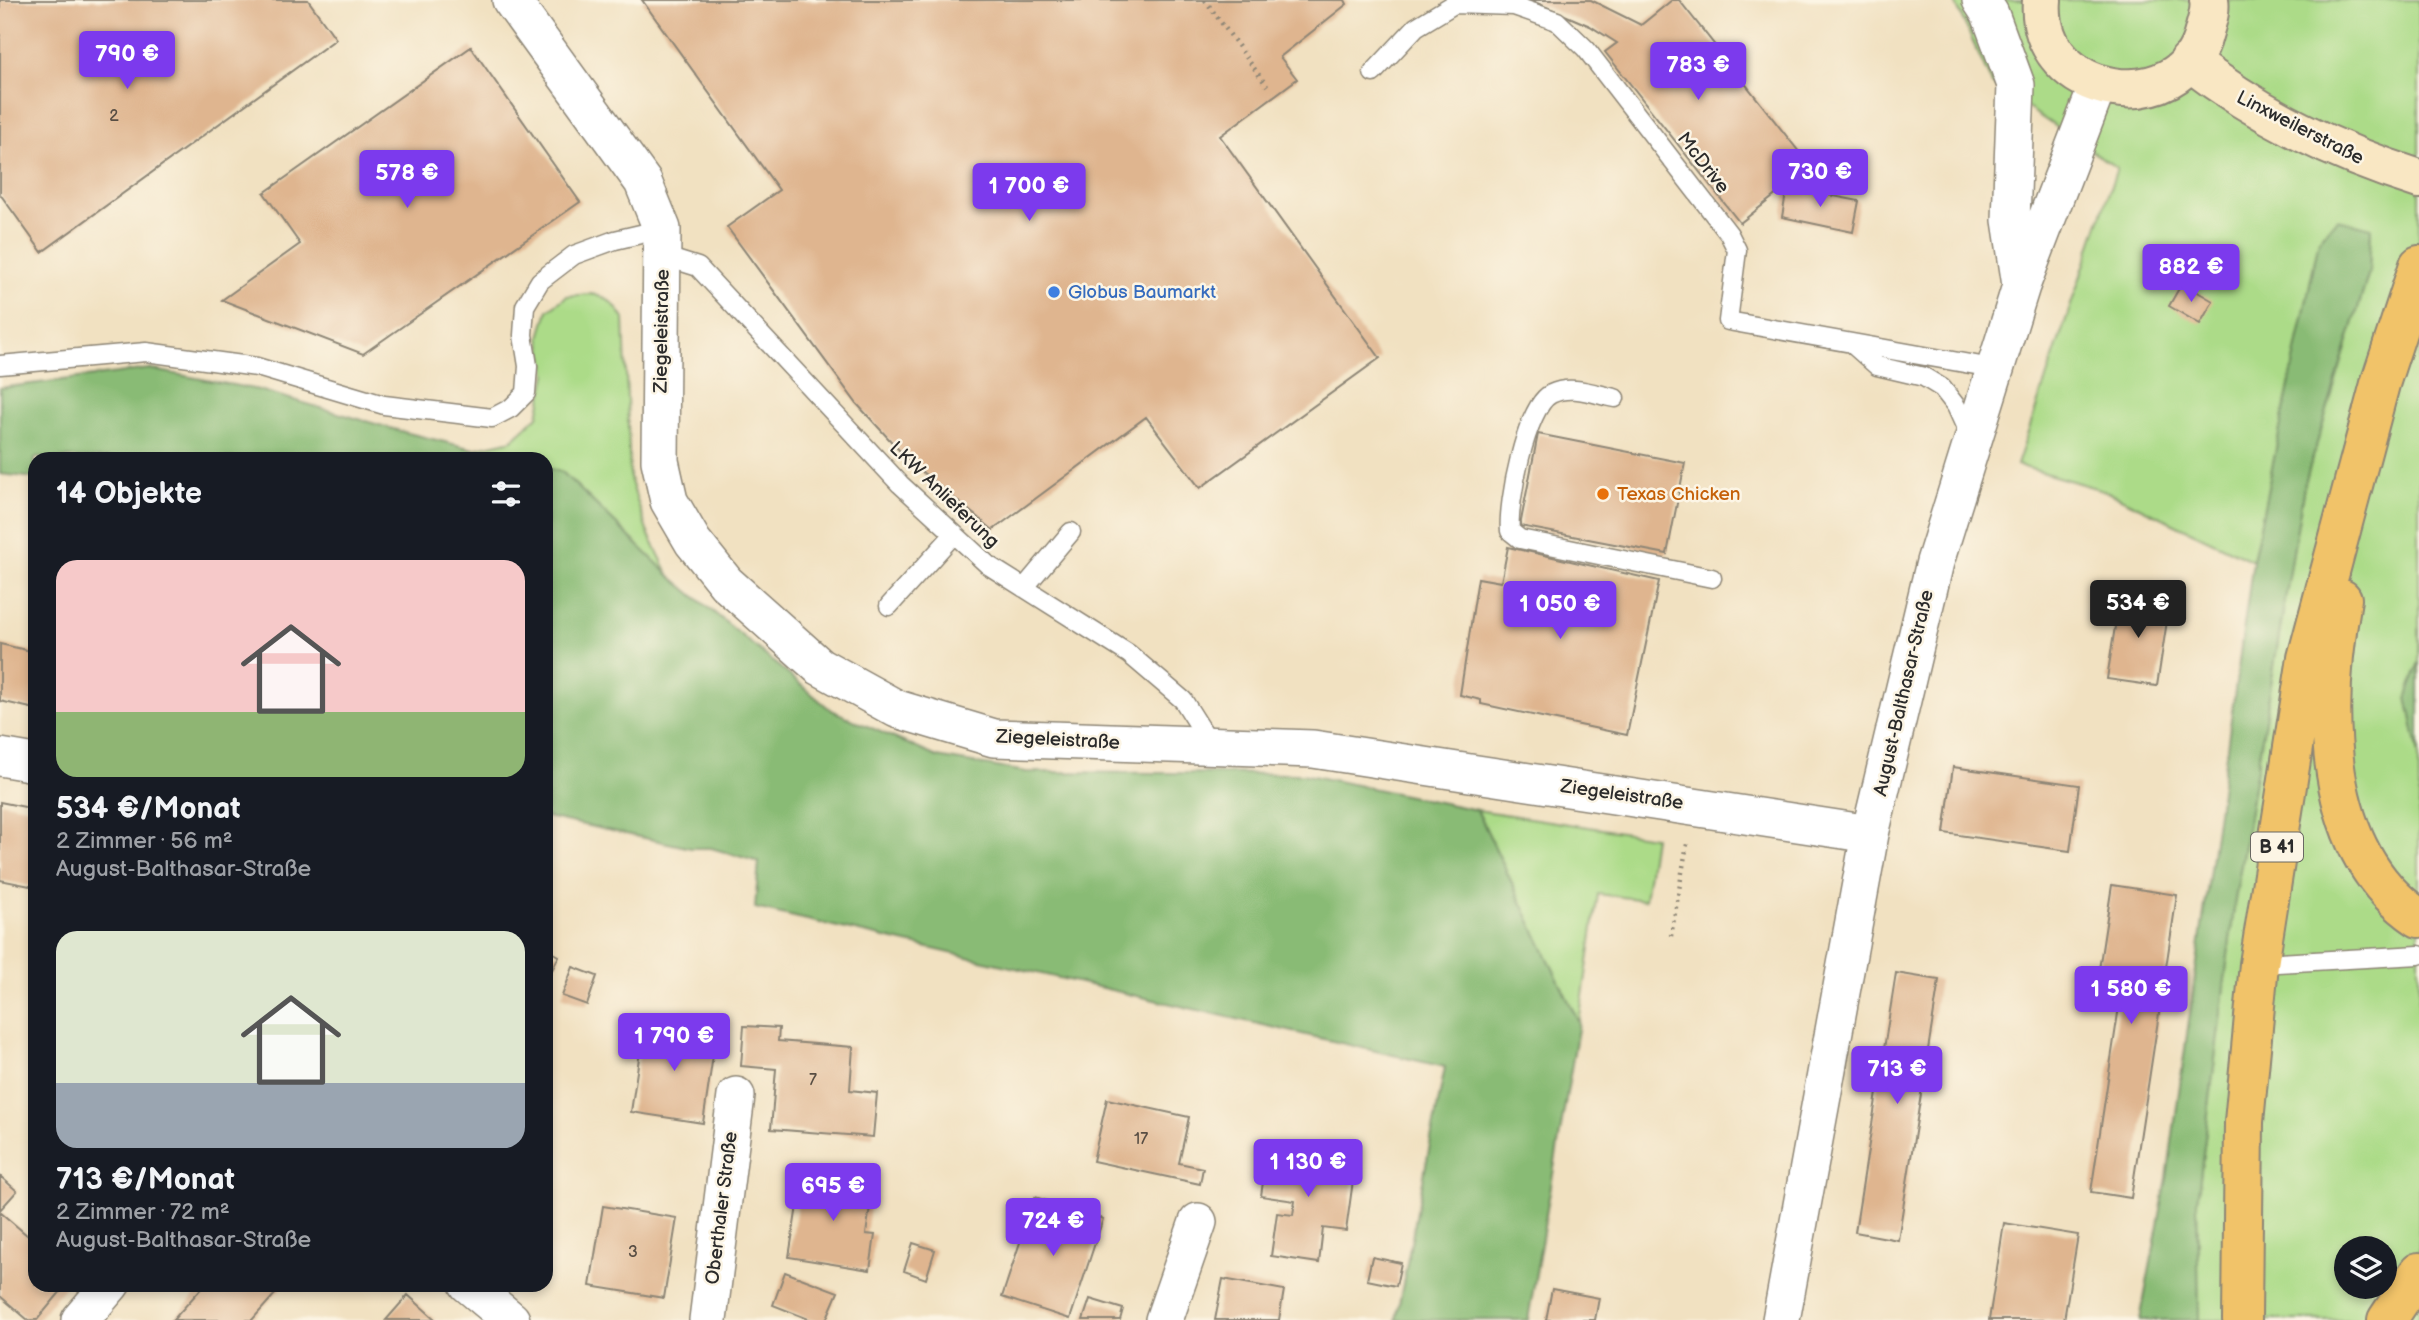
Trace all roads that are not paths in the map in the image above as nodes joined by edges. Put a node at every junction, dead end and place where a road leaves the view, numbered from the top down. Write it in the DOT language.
graph roads {
  1 [pos="511,0"];
  2 [pos="1981,0"];
  3 [pos="2042,0"];
  4 [pos="2209,0"];
  5 [pos="2189,61"];
  6 [pos="1373,73"];
  7 [pos="2098,85"];
  8 [pos="2419,179"];
  9 [pos="663,242"];
  10 [pos="2419,265"];
  11 [pos="2021,286"];
  12 [pos="1850,343"];
  13 [pos="0,365"];
  14 [pos="1998,369"];
  15 [pos="2380,384"];
  16 [pos="1615,398"];
  17 [pos="1973,444"];
  18 [pos="1071,532"];
  19 [pos="954,534"];
  20 [pos="1712,578"];
  21 [pos="1024,589"];
  22 [pos="889,606"];
  23 [pos="1212,746"];
  24 [pos="0,757"];
  25 [pos="28,762"];
  26 [pos="1870,834"];
  27 [pos="2419,918"];
  28 [pos="2419,956"];
  29 [pos="2259,964"];
  30 [pos="736,1096"];
  31 [pos="1198,1222"];
  32 [pos="2419,1272"];
  33 [pos="104,1292"];
  34 [pos="478,1292"];
  35 [pos="80,1320"];
  36 [pos="511,1320"];
  37 [pos="708,1320"];
  38 [pos="1164,1320"];
  39 [pos="1781,1320"];
  40 [pos="2242,1320"];
  41 [pos="2387,1320"];
  1 -- 9 [label="street, Ziegeleistraße"];
  2 -- 11 [label="street"];
  3 -- 7 [label="main road"];
  4 -- 5 [label="main road"];
  5 -- 7 [label="main road"];
  5 -- 8 [label="main road, Linxweilerstraße"];
  6 -- 12 [label="lane, McDrive"];
  7 -- 11 [label="street, August-Balthasar-Straße"];
  9 -- 13 [label="lane"];
  9 -- 19 [label="lane, LKW Anlieferung"];
  9 -- 23 [label="street, Ziegeleistraße"];
  10 -- 15 [label="highway, B 41"];
  11 -- 14 [label="street, August-Balthasar-Straße"];
  12 -- 14 [label="lane"];
  12 -- 17 [label="lane"];
  14 -- 17 [label="street, August-Balthasar-Straße"];
  15 -- 27 [label="highway"];
  15 -- 29 [label="highway, B 41"];
  16 -- 20 [label="lane"];
  17 -- 26 [label="street, August-Balthasar-Straße"];
  18 -- 21 [label="lane"];
  19 -- 21 [label="lane, LKW Anlieferung"];
  19 -- 22 [label="lane"];
  21 -- 23 [label="lane, LKW Anlieferung"];
  23 -- 26 [label="street, Ziegeleistraße"];
  24 -- 25 [label="street"];
  26 -- 39 [label="street, August-Balthasar-Straße"];
  28 -- 29 [label="lane"];
  29 -- 40 [label="highway, B 41"];
  30 -- 37 [label="street, Oberthaler Straße"];
  31 -- 38 [label="street"];
  32 -- 41 [label="highway"];
  33 -- 35 [label="street"];
  34 -- 36 [label="street"];
}
